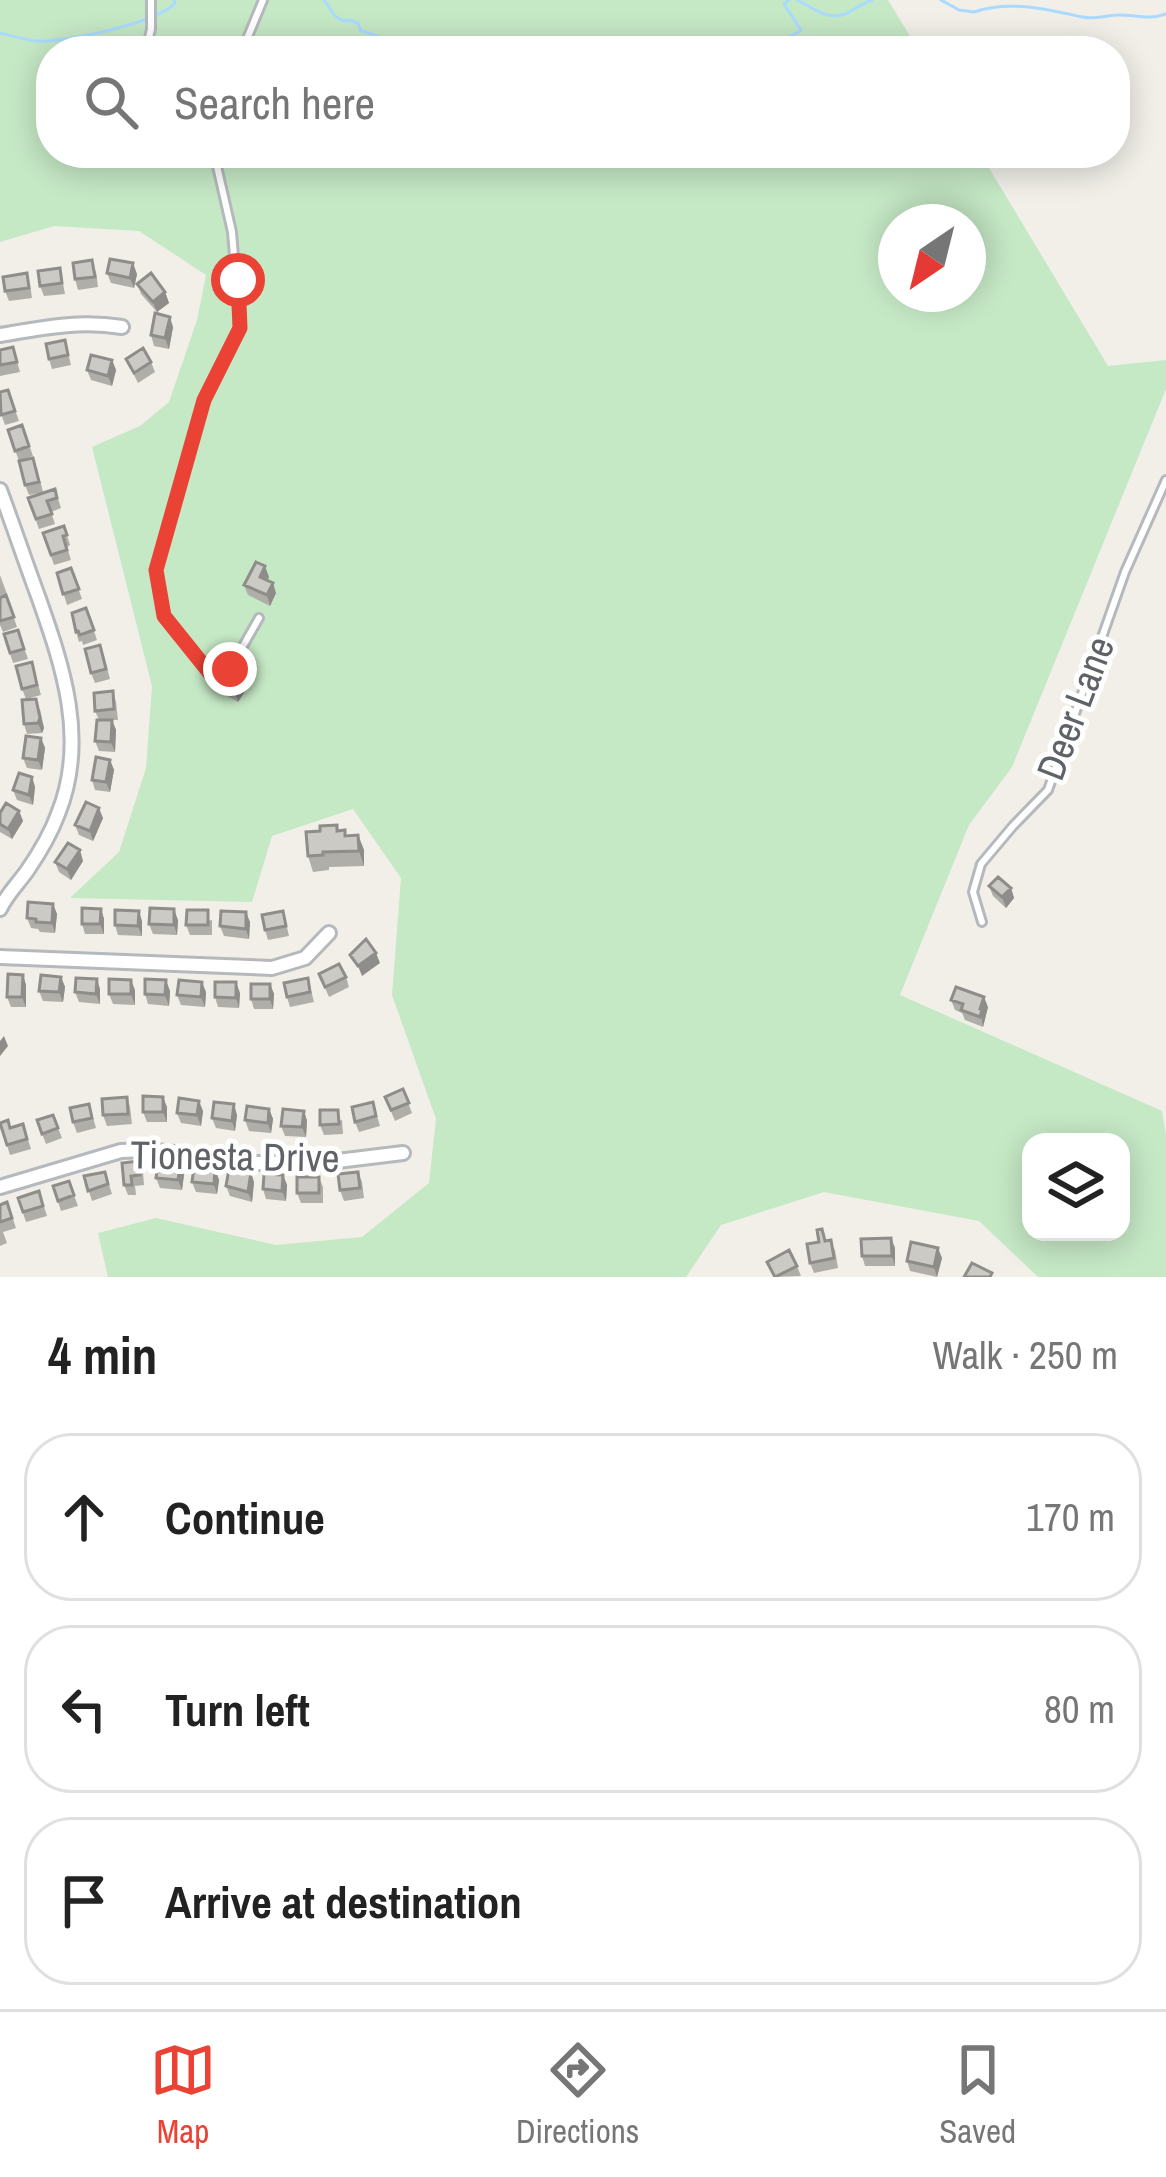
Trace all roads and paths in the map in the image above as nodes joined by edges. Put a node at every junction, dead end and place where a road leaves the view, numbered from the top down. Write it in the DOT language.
graph roads {
  1 [pos="263,0"];
  2 [pos="151,1"];
  3 [pos="149,36"];
  4 [pos="248,36"];
  5 [pos="217,168"];
  6 [pos="122,327"];
  7 [pos="0,335"];
  8 [pos="1166,480"];
  9 [pos="0,490"];
  10 [pos="259,618"];
  11 [pos="0,909"];
  12 [pos="982,922"];
  13 [pos="328,933"];
  14 [pos="0,957"];
  15 [pos="403,1153"];
  16 [pos="0,1187"];
  1 -- 4 [label="lane"];
  2 -- 3 [label="lane"];
  5 -- 10 [label="lane"];
  6 -- 7 [label="street"];
  8 -- 12 [label="lane, Deer Lane"];
  9 -- 11 [label="street"];
  13 -- 14 [label="street"];
  15 -- 16 [label="street, Tionesta Drive"];
}
